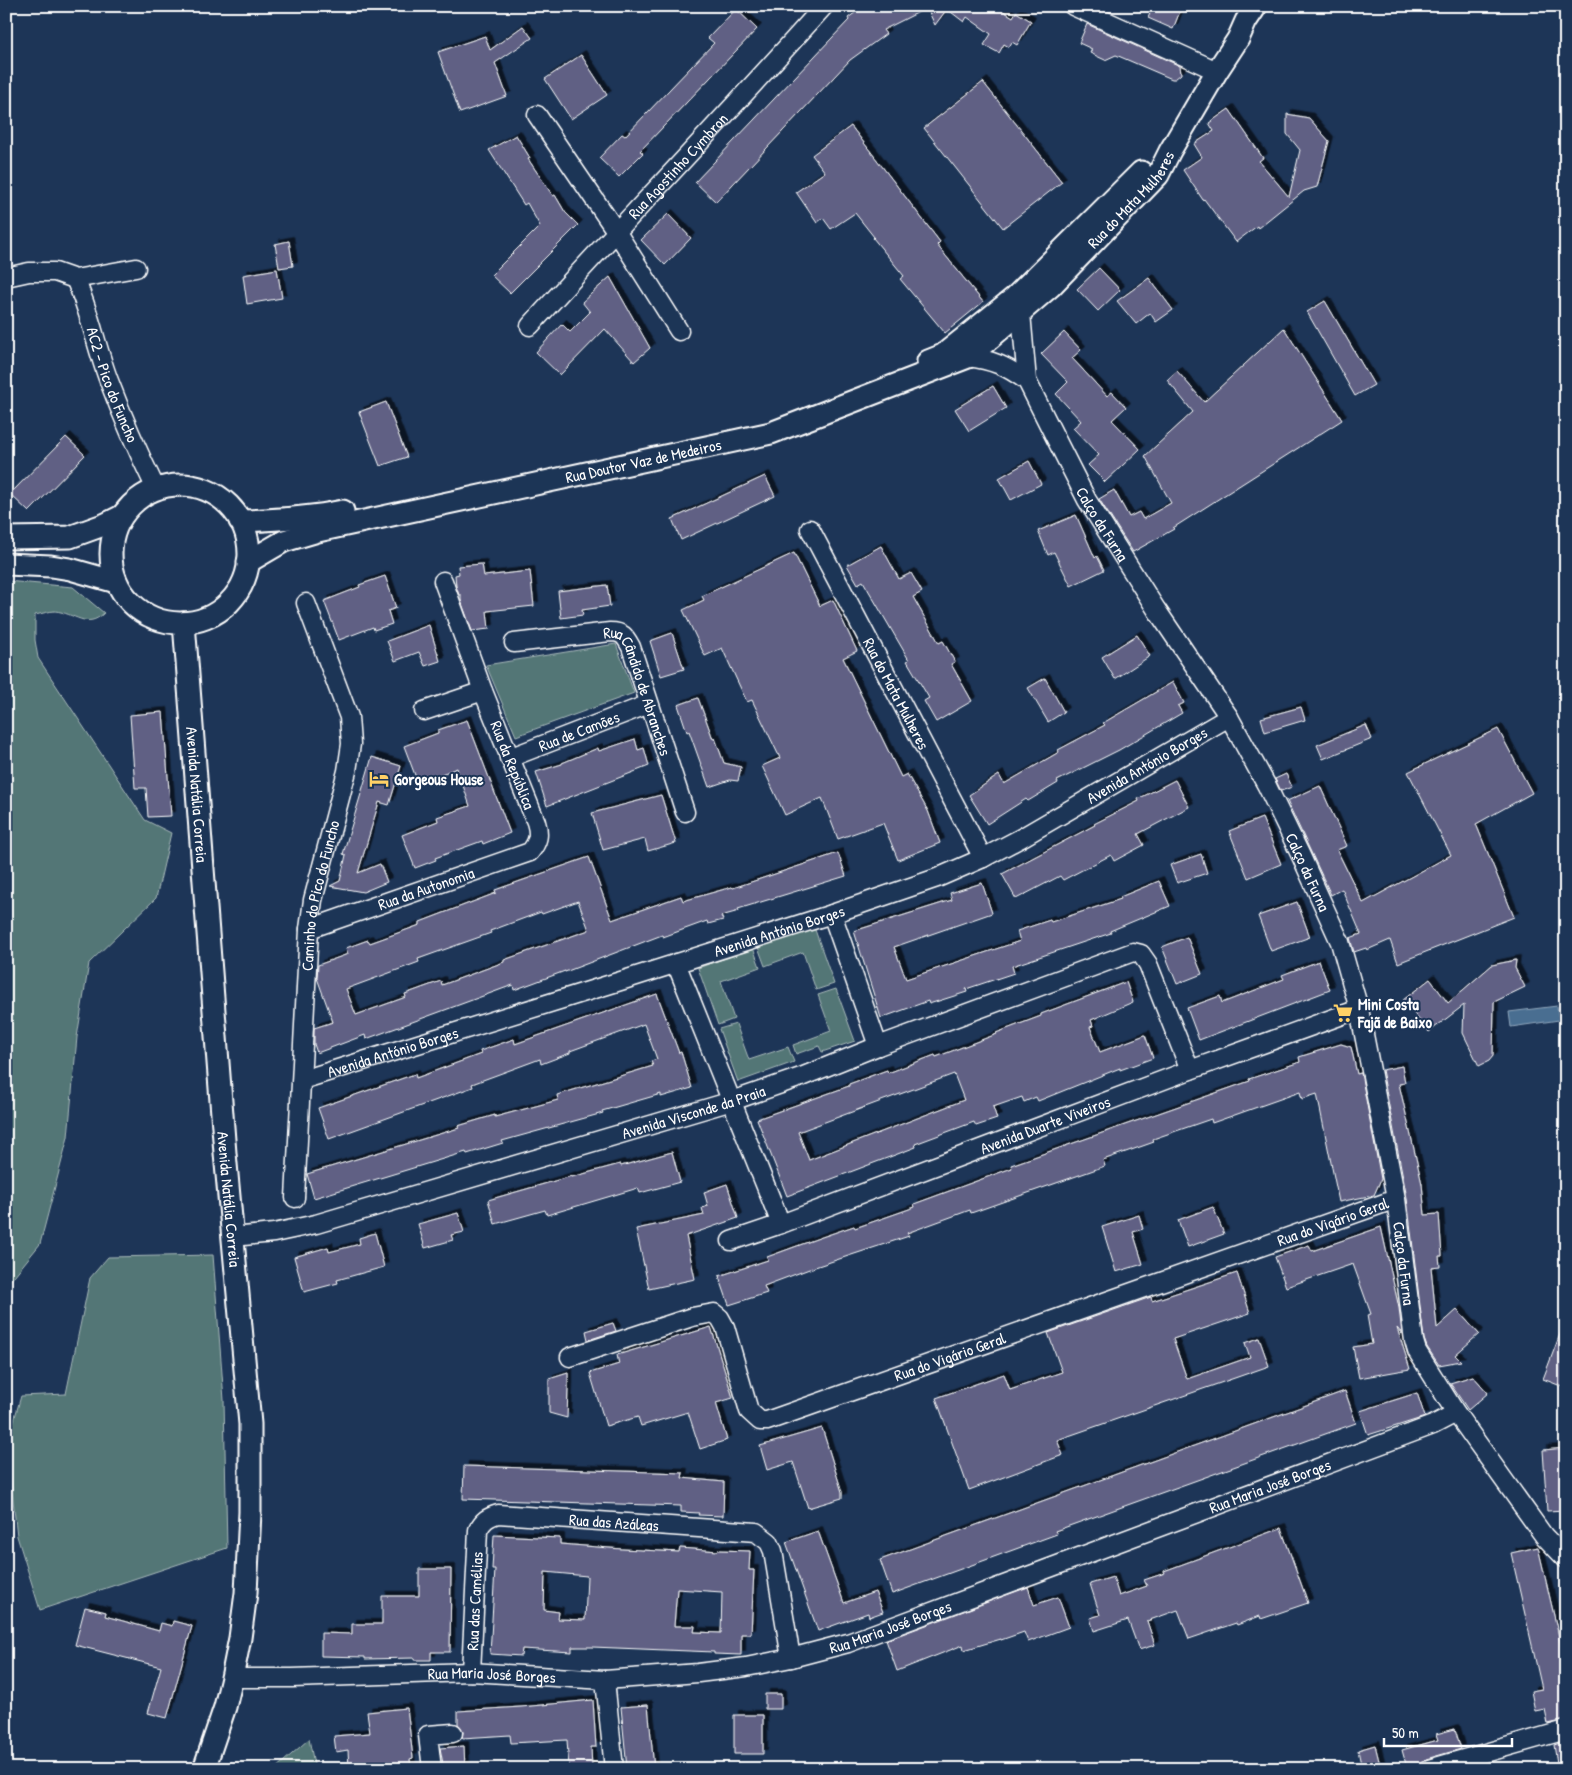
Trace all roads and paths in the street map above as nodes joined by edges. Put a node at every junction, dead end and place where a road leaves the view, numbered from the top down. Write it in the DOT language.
graph roads {
  1 [pos="824,6"];
  2 [pos="1073,6"];
  3 [pos="1249,11"];
  4 [pos="1217,70"];
  5 [pos="537,115"];
  6 [pos="616,230"];
  7 [pos="136,268"];
  8 [pos="6,277"];
  9 [pos="75,279"];
  10 [pos="1017,305"];
  11 [pos="530,326"];
  12 [pos="679,331"];
  13 [pos="968,357"];
  14 [pos="1027,381"];
  15 [pos="156,489"];
  16 [pos="122,516"];
  17 [pos="240,521"];
  18 [pos="810,529"];
  19 [pos="6,538"];
  20 [pos="248,562"];
  21 [pos="6,564"];
  22 [pos="443,581"];
  23 [pos="116,582"];
  24 [pos="306,603"];
  25 [pos="184,623"];
  26 [pos="514,643"];
  27 [pos="483,691"];
  28 [pos="649,704"];
  29 [pos="424,711"];
  30 [pos="1229,717"];
  31 [pos="509,758"];
  32 [pos="685,812"];
  33 [pos="538,840"];
  34 [pos="983,858"];
  35 [pos="832,914"];
  36 [pos="309,930"];
  37 [pos="676,963"];
  38 [pos="1359,1009"];
  39 [pos="878,1046"];
  40 [pos="1190,1070"];
  41 [pos="302,1080"];
  42 [pos="732,1100"];
  43 [pos="295,1198"];
  44 [pos="1396,1199"];
  45 [pos="781,1224"];
  46 [pos="233,1237"];
  47 [pos="731,1241"];
  48 [pos="570,1357"];
  49 [pos="1456,1414"];
  50 [pos="478,1530"];
  51 [pos="1566,1559"];
  52 [pos="791,1658"];
  53 [pos="471,1672"];
  54 [pos="232,1678"];
  55 [pos="605,1680"];
  56 [pos="1566,1730"];
  57 [pos="453,1734"];
  58 [pos="204,1769"];
  59 [pos="432,1769"];
  60 [pos="614,1769"];
  61 [pos="1429,1769"];
  1 -- 6 [label="street, Rua Agostinho Cymbron"];
  2 -- 4 [label="street"];
  3 -- 4 [label="street, Rua do Mata Mulheres"];
  4 -- 10 [label="street, Rua do Mata Mulheres"];
  5 -- 6 [label="street"];
  6 -- 11 [label="street, Rua Agostinho Cymbron"];
  6 -- 12 [label="street"];
  7 -- 9 [label="street"];
  8 -- 9 [label="street"];
  9 -- 15 [label="street, AC2 – Pico do Funcho"];
  10 -- 13 [label="street, Rua Doutor Vaz de Medeiros"];
  10 -- 14 [label="street, Calço da Furna"];
  10 -- 17 [label="street, Rua Doutor Vaz de Medeiros"];
  13 -- 14 [label="street"];
  13 -- 20 [label="street, Rua Doutor Vaz de Medeiros"];
  14 -- 30 [label="street, Calço da Furna"];
  15 -- 16 [label="street"];
  15 -- 17 [label="street"];
  16 -- 19 [label="street"];
  16 -- 23 [label="street"];
  17 -- 20 [label="street"];
  18 -- 34 [label="street, Rua do Mata Mulheres"];
  20 -- 25 [label="street"];
  21 -- 23 [label="street"];
  22 -- 27 [label="street, Rua da República"];
  23 -- 25 [label="street"];
  24 -- 36 [label="street, Caminho do Pico do Funcho"];
  25 -- 46 [label="street, Avenida Natália Correia"];
  26 -- 28 [label="street, Rua Cândido de Abranches"];
  27 -- 29 [label="street"];
  27 -- 31 [label="street, Rua da República"];
  28 -- 31 [label="street, Rua de Camões"];
  28 -- 32 [label="street, Rua Cândido de Abranches"];
  30 -- 34 [label="street, Avenida António Borges"];
  30 -- 38 [label="street, Calço da Furna"];
  31 -- 33 [label="street, Rua da República"];
  33 -- 36 [label="street, Rua da Autonomia"];
  34 -- 35 [label="street, Avenida António Borges"];
  35 -- 37 [label="street, Avenida António Borges"];
  35 -- 39 [label="street"];
  36 -- 41 [label="street, Caminho do Pico do Funcho"];
  37 -- 41 [label="street, Avenida António Borges"];
  37 -- 42 [label="street"];
  38 -- 40 [label="street, Avenida Duarte Viveiros"];
  38 -- 44 [label="street, Calço da Furna"];
  39 -- 40 [label="street, Avenida Visconde da Praia"];
  39 -- 42 [label="street, Avenida Visconde da Praia"];
  40 -- 45 [label="street, Avenida Duarte Viveiros"];
  41 -- 43 [label="street, Caminho do Pico do Funcho"];
  42 -- 45 [label="street"];
  42 -- 46 [label="street, Avenida Visconde da Praia"];
  44 -- 48 [label="street, Rua do Vigário Geral"];
  44 -- 49 [label="street, Calço da Furna"];
  45 -- 47 [label="street, Avenida Duarte Viveiros"];
  46 -- 54 [label="street, Avenida Natália Correia"];
  49 -- 51 [label="street, Calço da Furna"];
  49 -- 52 [label="street, Rua Maria José Borges"];
  50 -- 52 [label="street, Rua das Azáleas"];
  50 -- 53 [label="street, Rua das Camélias"];
  52 -- 55 [label="street, Rua Maria José Borges"];
  53 -- 54 [label="street, Rua Maria José Borges"];
  53 -- 55 [label="street, Rua Maria José Borges"];
  54 -- 58 [label="street, Avenida Natália Correia"];
  55 -- 60 [label="street"];
  56 -- 61 [label="street"];
  57 -- 59 [label="street"];
}
